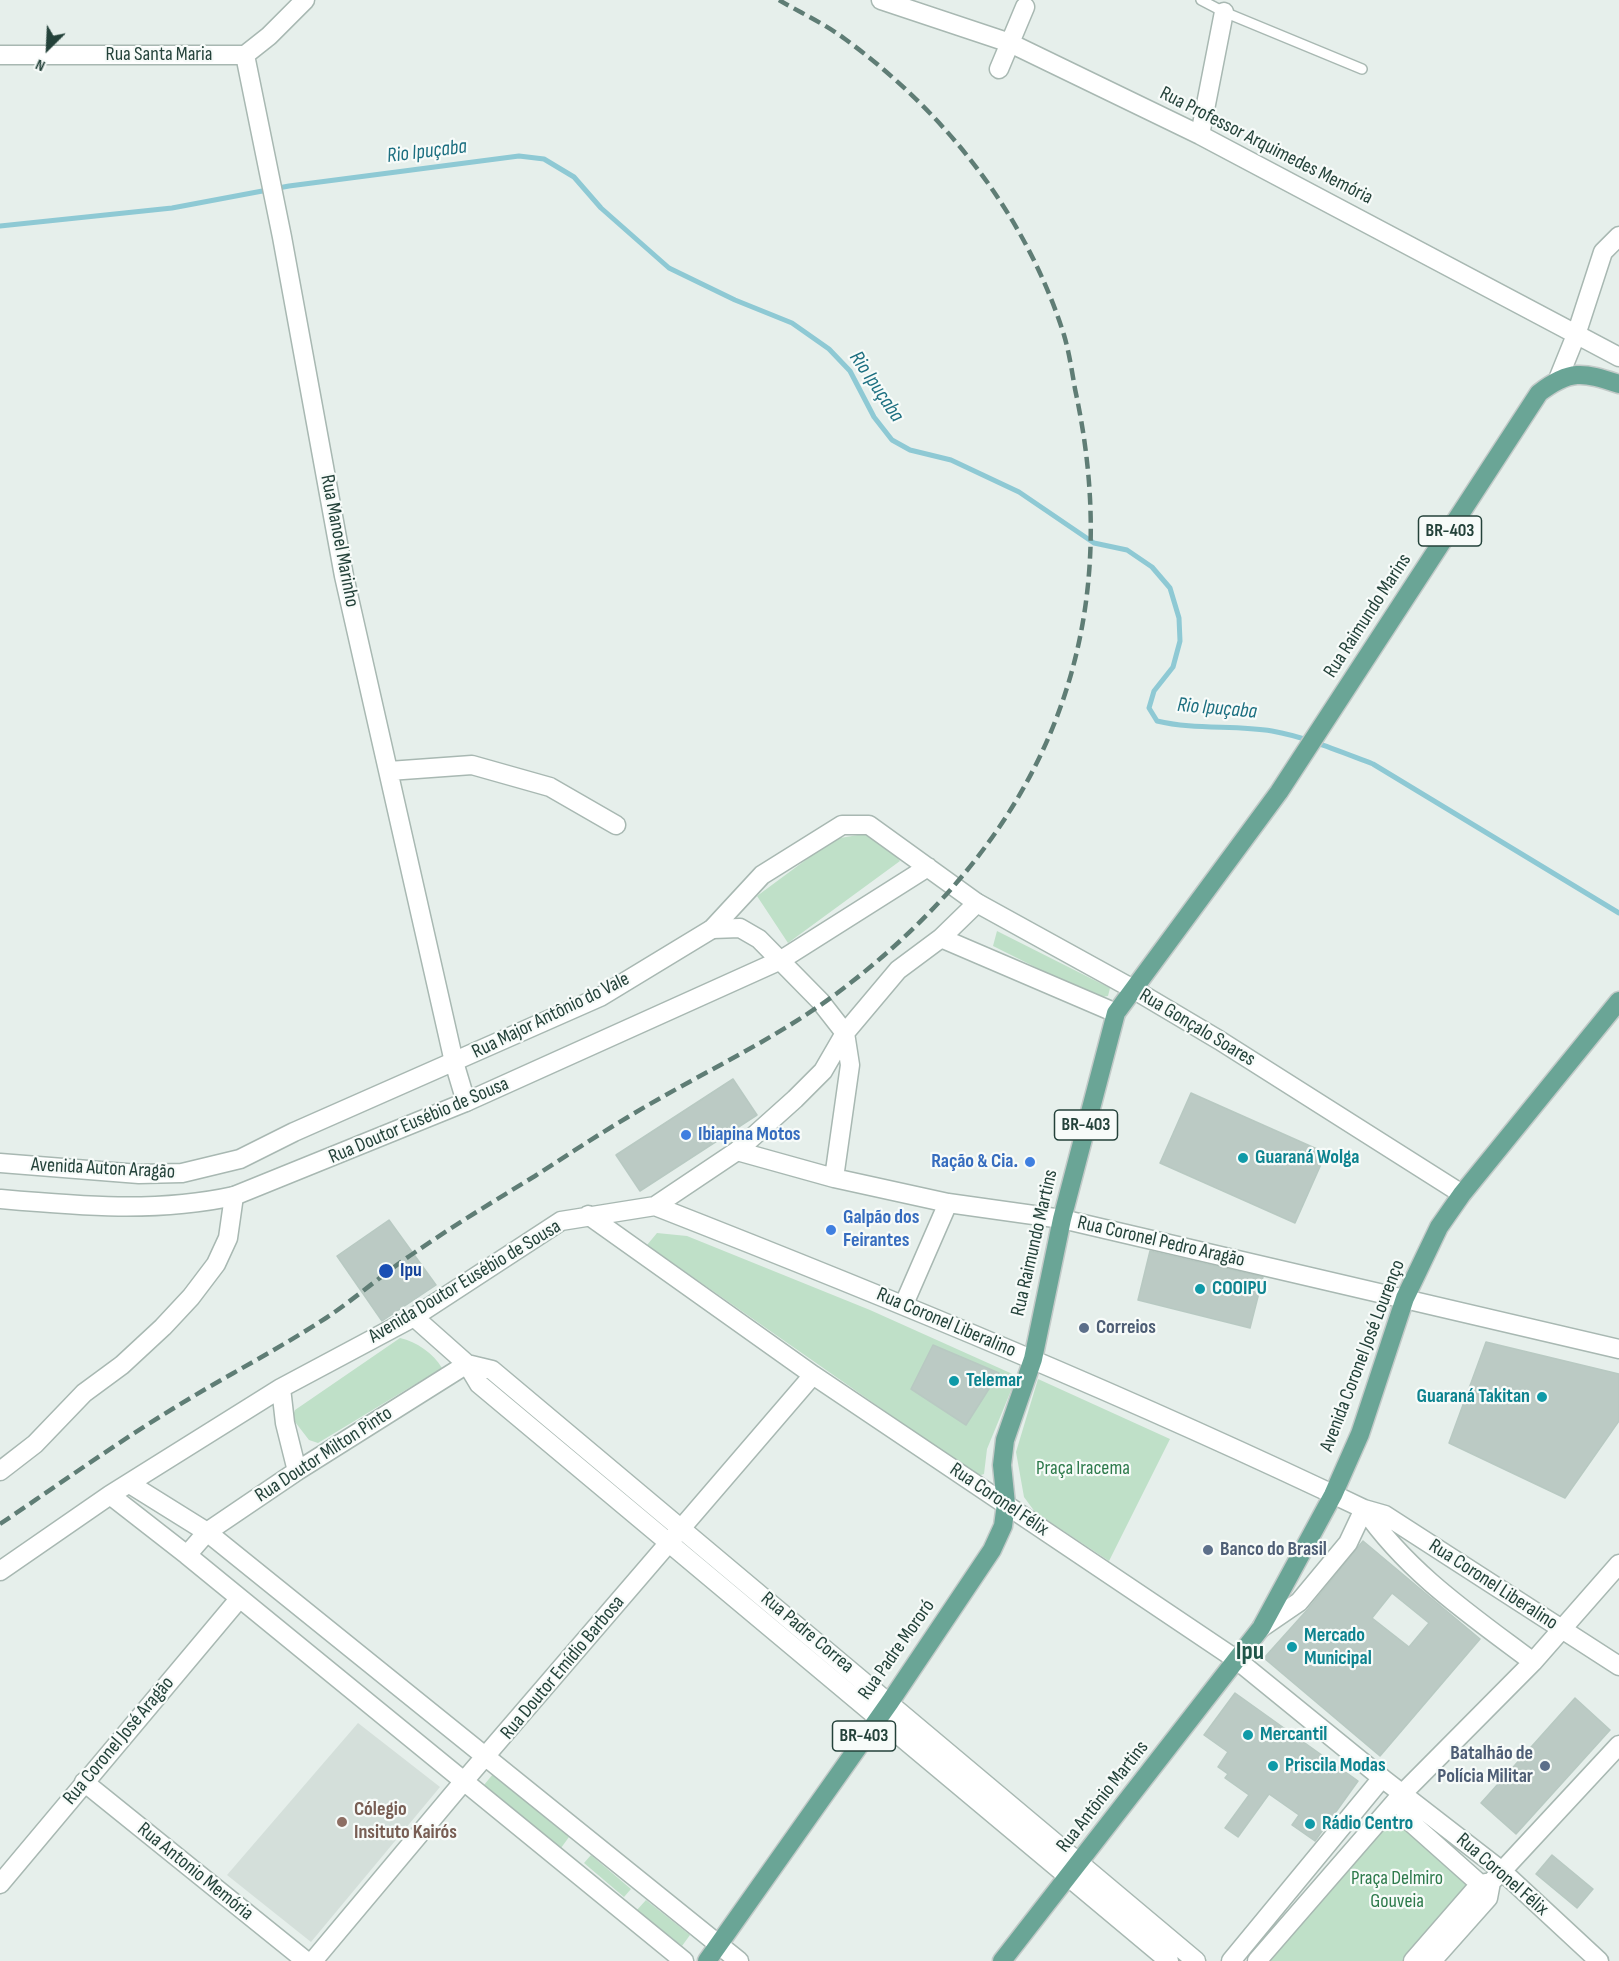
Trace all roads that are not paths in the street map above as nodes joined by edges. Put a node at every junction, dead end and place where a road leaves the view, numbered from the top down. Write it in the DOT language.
graph roads {
  1 [pos="304,0"];
  2 [pos="881,0"];
  3 [pos="1201,0"];
  4 [pos="1025,7"];
  5 [pos="1224,12"];
  6 [pos="1010,43"];
  7 [pos="0,55"];
  8 [pos="245,55"];
  9 [pos="999,69"];
  10 [pos="1362,69"];
  11 [pos="1200,135"];
  12 [pos="1619,236"];
  13 [pos="1576,335"];
  14 [pos="1619,357"];
  15 [pos="1559,377"];
  16 [pos="1619,384"];
  17 [pos="389,771"];
  18 [pos="1279,792"];
  19 [pos="616,825"];
  20 [pos="928,867"];
  21 [pos="977,903"];
  22 [pos="712,929"];
  23 [pos="941,938"];
  24 [pos="782,960"];
  25 [pos="1133,989"];
  26 [pos="1616,1011"];
  27 [pos="1116,1013"];
  28 [pos="845,1033"];
  29 [pos="454,1062"];
  30 [pos="466,1102"];
  31 [pos="736,1151"];
  32 [pos="240,1159"];
  33 [pos="0,1163"];
  34 [pos="834,1178"];
  35 [pos="1462,1194"];
  36 [pos="234,1196"];
  37 [pos="0,1199"];
  38 [pos="948,1203"];
  39 [pos="655,1206"];
  40 [pos="588,1215"];
  41 [pos="1062,1219"];
  42 [pos="1405,1298"];
  43 [pos="904,1304"];
  44 [pos="414,1317"];
  45 [pos="1619,1349"];
  46 [pos="1033,1359"];
  47 [pos="467,1364"];
  48 [pos="813,1375"];
  49 [pos="281,1388"];
  50 [pos="0,1471"];
  51 [pos="297,1471"];
  52 [pos="130,1484"];
  53 [pos="110,1495"];
  54 [pos="1333,1495"];
  55 [pos="1006,1504"];
  56 [pos="1364,1509"];
  57 [pos="682,1529"];
  58 [pos="207,1532"];
  59 [pos="669,1543"];
  60 [pos="187,1555"];
  61 [pos="1619,1564"];
  62 [pos="0,1571"];
  63 [pos="239,1599"];
  64 [pos="1261,1628"];
  65 [pos="1562,1630"];
  66 [pos="1237,1660"];
  67 [pos="1533,1662"];
  68 [pos="1619,1666"];
  69 [pos="890,1702"];
  70 [pos="878,1717"];
  71 [pos="1619,1745"];
  72 [pos="488,1756"];
  73 [pos="1382,1778"];
  74 [pos="464,1781"];
  75 [pos="84,1782"];
  76 [pos="1402,1794"];
  77 [pos="1080,1864"];
  78 [pos="1068,1878"];
  79 [pos="1491,1879"];
  80 [pos="0,1884"];
  81 [pos="719,1944"];
  82 [pos="306,1961"];
  83 [pos="313,1961"];
  84 [pos="684,1961"];
  85 [pos="707,1961"];
  86 [pos="740,1961"];
  87 [pos="1002,1961"];
  88 [pos="1169,1961"];
  89 [pos="1196,1961"];
  90 [pos="1231,1961"];
  91 [pos="1257,1961"];
  92 [pos="1413,1961"];
  93 [pos="1432,1961"];
  94 [pos="1599,1961"];
  1 -- 8 [label="street"];
  2 -- 6 [label="street, Rua Professor Arquimedes Memória"];
  3 -- 5 [label="lane"];
  4 -- 6 [label="street"];
  5 -- 10 [label="lane"];
  5 -- 11 [label="street"];
  6 -- 9 [label="street"];
  6 -- 11 [label="street, Rua Professor Arquimedes Memória"];
  7 -- 8 [label="street, Rua Santa Maria"];
  8 -- 17 [label="street, Rua Manoel Marinho"];
  11 -- 13 [label="street, Rua Professor Arquimedes Memória"];
  12 -- 13 [label="street"];
  13 -- 14 [label="street, Rua Professor Arquimedes Memória"];
  13 -- 15 [label="street"];
  15 -- 16 [label="main road"];
  15 -- 18 [label="main road, Rua Raimundo Marins / BR-403"];
  17 -- 19 [label="street"];
  17 -- 29 [label="street, Rua Manoel Marinho"];
  18 -- 25 [label="main road, Rua Raimundo Martins / BR-403"];
  20 -- 21 [label="street, Rua Gonçalo Soares"];
  20 -- 22 [label="street, Rua Major Antônio do Vale"];
  20 -- 24 [label="street, Rua Doutor Eusébio de Sousa"];
  21 -- 23 [label="street, Avenida Doutor Eusébio de Sousa"];
  21 -- 25 [label="street, Rua Gonçalo Soares"];
  22 -- 24 [label="street"];
  22 -- 29 [label="street, Rua Major Antônio do Vale"];
  23 -- 27 [label="street, Rua Gonçalo Soares"];
  23 -- 28 [label="street, Avenida Doutor Eusébio de Sousa"];
  24 -- 28 [label="street"];
  24 -- 30 [label="street, Rua Doutor Eusébio de Sousa"];
  25 -- 27 [label="main road, Rua Raimundo Martins / BR-403"];
  25 -- 35 [label="street, Rua Gonçalo Soares"];
  26 -- 35 [label="main road, Avenida Coronel José Lourenço"];
  27 -- 41 [label="main road, Rua Raimundo Martins / BR-403"];
  28 -- 31 [label="street, Avenida Doutor Eusébio de Sousa"];
  28 -- 34 [label="street"];
  29 -- 30 [label="street, Rua Manoel Marinho"];
  29 -- 32 [label="street, Rua Major Antônio do Vale"];
  30 -- 36 [label="street, Rua Doutor Eusébio de Sousa"];
  31 -- 34 [label="street, Rua Coronel Pedro Aragão"];
  31 -- 39 [label="street, Avenida Doutor Eusébio de Sousa"];
  32 -- 33 [label="street, Avenida Auton Aragão"];
  34 -- 38 [label="street, Rua Coronel Pedro Aragão"];
  35 -- 42 [label="main road, Avenida Coronel José Lourenço"];
  36 -- 37 [label="street, Avenida Auton Aragão"];
  36 -- 50 [label="street"];
  38 -- 41 [label="street, Rua Coronel Pedro Aragão"];
  38 -- 43 [label="street"];
  39 -- 40 [label="street, Avenida Doutor Eusébio de Sousa"];
  39 -- 43 [label="street, Rua Coronel Liberalino"];
  40 -- 44 [label="street, Avenida Doutor Eusébio de Sousa"];
  40 -- 48 [label="street, Rua Coronel Félix"];
  41 -- 42 [label="street, Rua Coronel Pedro Aragão"];
  41 -- 46 [label="main road, Rua Raimundo Martins / BR-403"];
  42 -- 45 [label="street, Rua Coronel Pedro Aragão"];
  42 -- 54 [label="main road, Avenida Coronel José Lourenço"];
  43 -- 46 [label="street, Rua Coronel Liberalino"];
  44 -- 47 [label="street, Rua Padre Correa"];
  44 -- 49 [label="street, Avenida Doutor Eusébio de Sousa"];
  46 -- 54 [label="street, Rua Coronel Liberalino"];
  46 -- 55 [label="main road, Rua Raimundo Martins / BR-403"];
  47 -- 51 [label="street, Rua Doutor Milton Pinto"];
  47 -- 57 [label="street, Rua Padre Correa"];
  47 -- 59 [label="street, Rua Padre Correa"];
  48 -- 55 [label="street, Rua Coronel Félix"];
  48 -- 57 [label="street, Rua Doutor Emídio Barbosa"];
  49 -- 51 [label="street"];
  49 -- 52 [label="street, Avenida Doutor Eusébio de Sousa"];
  51 -- 58 [label="street, Rua Doutor Milton Pinto"];
  52 -- 53 [label="street, Avenida Doutor Eusébio de Sousa"];
  52 -- 58 [label="street"];
  53 -- 60 [label="street"];
  53 -- 62 [label="street, Avenida Doutor Eusébio de Sousa"];
  54 -- 56 [label="street, Rua Coronel Liberalino"];
  54 -- 64 [label="main road, Avenida Coronel José Lourenço"];
  55 -- 66 [label="street, Rua Coronel Félix"];
  55 -- 69 [label="main road, Rua Padre Mororó / BR-403"];
  56 -- 64 [label="street, Avenida Coronel José Lourenço"];
  56 -- 65 [label="street, Rua Coronel Liberalino"];
  56 -- 67 [label="street, Rua Coronel Liberalino"];
  57 -- 59 [label="street, Rua Doutor Emídio Barbosa"];
  57 -- 69 [label="street, Rua Padre Correa"];
  58 -- 60 [label="street, Rua Doutor Milton Pinto"];
  58 -- 72 [label="street"];
  59 -- 70 [label="street, Rua Padre Correa"];
  59 -- 72 [label="street, Rua Doutor Emídio Barbosa"];
  60 -- 63 [label="street"];
  61 -- 65 [label="street"];
  63 -- 74 [label="street"];
  63 -- 75 [label="street, Rua Coronel José Aragão"];
  64 -- 66 [label="main road, Avenida Coronel José Lourenço"];
  65 -- 67 [label="street"];
  65 -- 68 [label="street, Rua Coronel Liberalino"];
  66 -- 73 [label="street, Rua Coronel Félix"];
  66 -- 77 [label="main road, Rua Antônio Martins"];
  67 -- 76 [label="street"];
  69 -- 70 [label="main road, Rua Padre Mororó / BR-403"];
  69 -- 77 [label="street, Rua Padre Correa"];
  70 -- 78 [label="street, Rua Padre Correa"];
  70 -- 81 [label="main road, Rua Padre Mororó / BR-403"];
  71 -- 79 [label="street"];
  72 -- 74 [label="street, Rua Doutor Emídio Barbosa"];
  72 -- 81 [label="street"];
  73 -- 76 [label="street, Rua Coronel Félix"];
  73 -- 90 [label="street"];
  74 -- 83 [label="street, Rua Doutor Emídio Barbosa"];
  74 -- 84 [label="street"];
  75 -- 80 [label="street, Rua Coronel José Aragão"];
  75 -- 82 [label="street, Rua Antonio Memória"];
  76 -- 79 [label="street, Rua Coronel Félix"];
  76 -- 79 [label="street, Rua Coronel Félix"];
  76 -- 91 [label="street"];
  77 -- 78 [label="main road, Rua Antônio Martins"];
  77 -- 89 [label="street, Rua Padre Correa"];
  78 -- 87 [label="main road, Rua Antônio Martins"];
  78 -- 88 [label="street, Rua Padre Correa"];
  79 -- 92 [label="street"];
  79 -- 93 [label="street"];
  79 -- 94 [label="street, Rua Coronel Félix"];
  81 -- 85 [label="main road, Rua Padre Mororó / BR-403"];
  81 -- 86 [label="street"];
}
